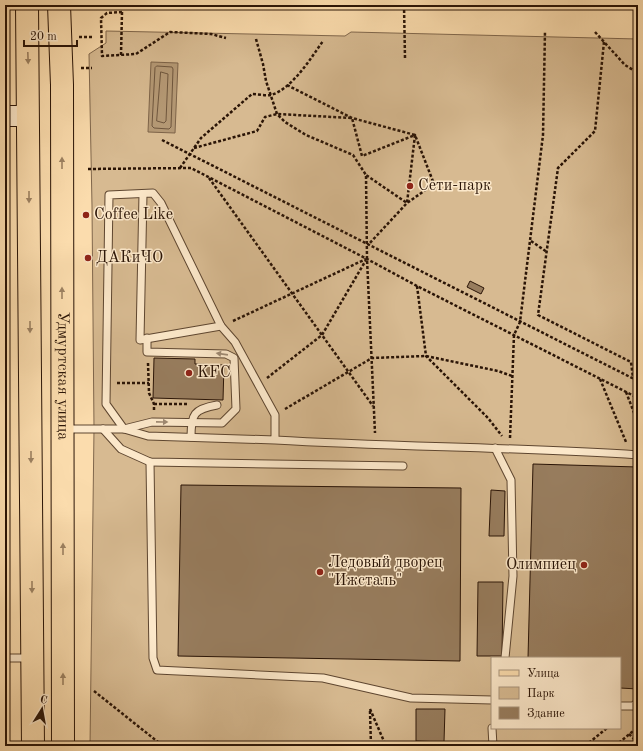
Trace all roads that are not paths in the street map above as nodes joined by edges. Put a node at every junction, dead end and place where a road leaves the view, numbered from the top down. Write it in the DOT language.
graph roads {
  1 [pos="27,5"];
  2 [pos="59,5"];
  3 [pos="5,116"];
  4 [pos="28,116"];
  5 [pos="143,194"];
  6 [pos="221,326"];
  7 [pos="147,338"];
  8 [pos="218,406"];
  9 [pos="191,422"];
  10 [pos="63,429"];
  11 [pos="103,429"];
  12 [pos="124,429"];
  13 [pos="191,437"];
  14 [pos="275,440"];
  15 [pos="495,448"];
  16 [pos="635,455"];
  17 [pos="150,462"];
  18 [pos="402,466"];
  19 [pos="63,625"];
  20 [pos="32,626"];
  21 [pos="505,657"];
  22 [pos="5,658"];
  23 [pos="33,658"];
  24 [pos="491,701"];
  25 [pos="638,702"];
  26 [pos="621,706"];
  27 [pos="492,729"];
  28 [pos="33,746"];
  29 [pos="63,746"];
  30 [pos="493,746"];
  1 -- 4 [label="main road, Удмуртская улица, one-way"];
  10 -- 2 [label="main road, Удмуртская улица, one-way"];
  3 -- 4 [label="street"];
  4 -- 20 [label="main road, Удмуртская улица, one-way"];
  5 -- 6 [label="lane"];
  5 -- 7 [label="lane"];
  5 -- 12 [label="lane"];
  6 -- 7 [label="lane"];
  6 -- 14 [label="lane"];
  9 -- 7 [label="lane, one-way"];
  8 -- 9 [label="lane"];
  12 -- 9 [label="lane, one-way"];
  9 -- 13 [label="lane"];
  10 -- 11 [label="lane"];
  19 -- 10 [label="main road, Удмуртская улица, one-way"];
  11 -- 12 [label="lane"];
  11 -- 17 [label="lane"];
  12 -- 13 [label="lane"];
  13 -- 14 [label="lane"];
  14 -- 15 [label="lane"];
  15 -- 16 [label="lane"];
  15 -- 21 [label="lane"];
  17 -- 18 [label="lane"];
  17 -- 24 [label="lane"];
  19 -- 20 [label="main road"];
  29 -- 19 [label="main road, Удмуртская улица, one-way"];
  20 -- 23 [label="main road, Удмуртская улица"];
  22 -- 23 [label="lane"];
  23 -- 28 [label="main road, Удмуртская улица"];
  25 -- 26 [label="lane"];
  27 -- 30 [label="lane"];
}
